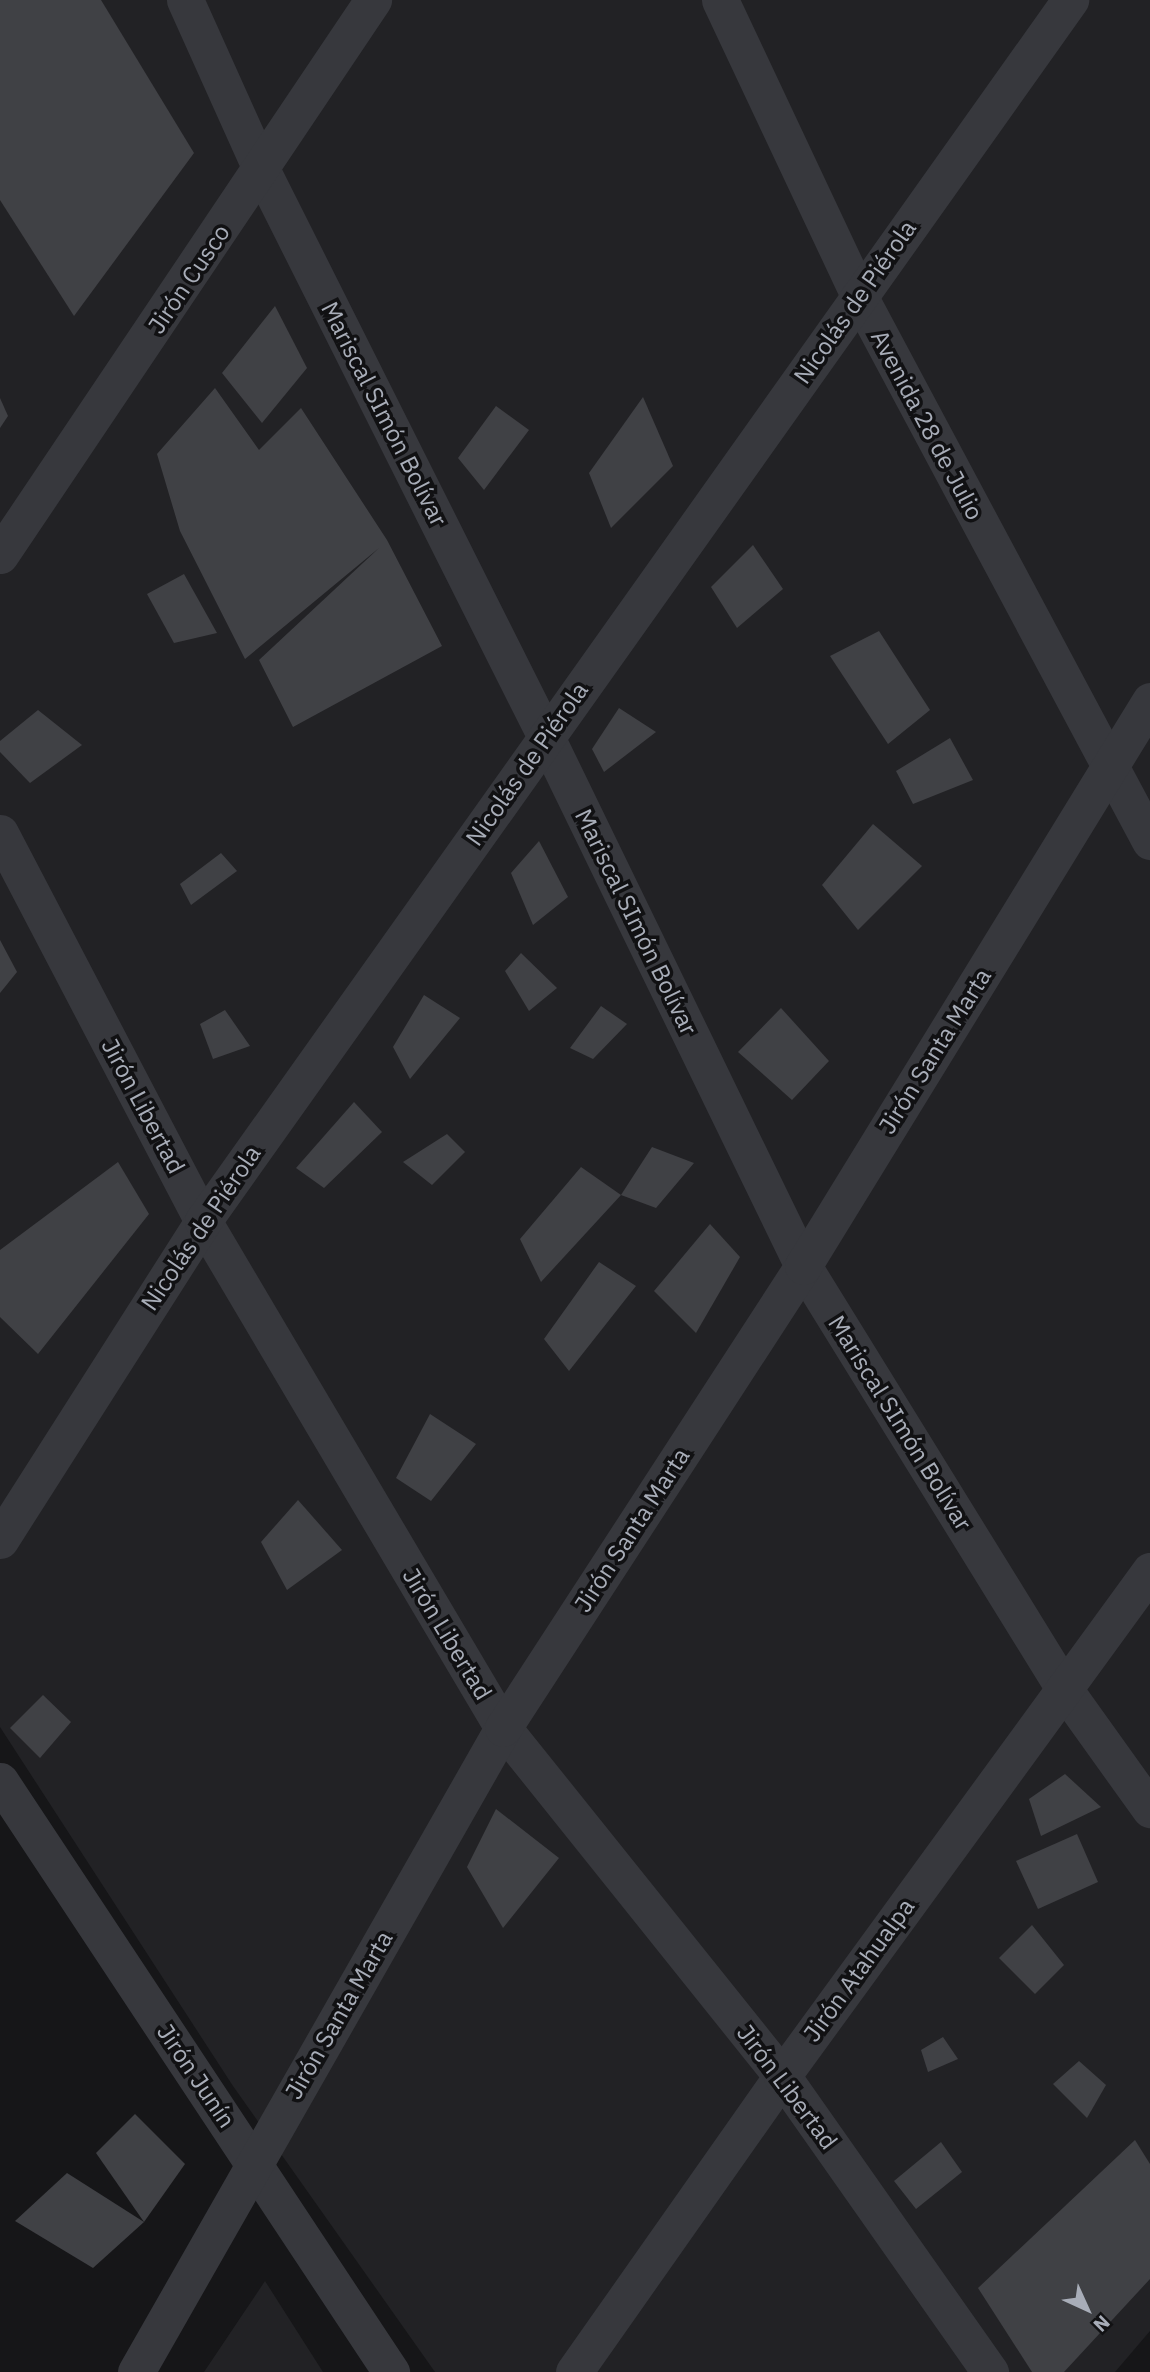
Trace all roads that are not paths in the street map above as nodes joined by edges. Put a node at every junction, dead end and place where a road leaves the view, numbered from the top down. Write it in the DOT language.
graph roads {
  1 [pos="185,0"];
  2 [pos="373,0"];
  3 [pos="720,0"];
  4 [pos="1070,0"];
  5 [pos="262,171"];
  6 [pos="859,296"];
  7 [pos="0,555"];
  8 [pos="1150,701"];
  9 [pos="546,737"];
  10 [pos="1108,769"];
  11 [pos="0,833"];
  12 [pos="1150,841"];
  13 [pos="202,1221"];
  14 [pos="803,1266"];
  15 [pos="0,1540"];
  16 [pos="1150,1571"];
  17 [pos="1064,1689"];
  18 [pos="503,1728"];
  19 [pos="0,1781"];
  20 [pos="1150,1809"];
  21 [pos="782,2076"];
  22 [pos="254,2163"];
  23 [pos="136,2372"];
  24 [pos="391,2372"];
  25 [pos="574,2372"];
  26 [pos="990,2372"];
  1 -- 5 [label="street, Mariscal SImón Bolívar"];
  2 -- 5 [label="street, Jirón Cusco"];
  3 -- 6 [label="street, Avenida 28 de Julio"];
  4 -- 6 [label="street, Nicolás de Piérola"];
  5 -- 7 [label="street, Jirón Cusco"];
  5 -- 9 [label="street, Mariscal SImón Bolívar"];
  6 -- 9 [label="street, Nicolás de Piérola"];
  6 -- 10 [label="street, Avenida 28 de Julio"];
  8 -- 10 [label="street, Jirón Santa Marta"];
  9 -- 13 [label="street, Nicolás de Piérola"];
  9 -- 14 [label="street, Mariscal SImón Bolívar"];
  10 -- 12 [label="street, Avenida 28 de Julio"];
  10 -- 14 [label="street, Jirón Santa Marta"];
  11 -- 13 [label="street, Jirón Libertad"];
  13 -- 15 [label="street, Nicolás de Piérola"];
  13 -- 18 [label="street, Jirón Libertad"];
  14 -- 17 [label="street, Mariscal SImón Bolívar"];
  14 -- 18 [label="street, Jirón Santa Marta"];
  16 -- 17 [label="street, Jirón Atahualpa"];
  17 -- 20 [label="street, Mariscal SImón Bolívar"];
  17 -- 21 [label="street, Jirón Atahualpa"];
  18 -- 21 [label="street, Jirón Libertad"];
  18 -- 22 [label="street, Jirón Santa Marta"];
  19 -- 22 [label="street, Jirón Junín"];
  21 -- 25 [label="street, Jirón Atahualpa"];
  21 -- 26 [label="street, Jirón Libertad"];
  22 -- 23 [label="street, Jirón Santa Marta"];
  22 -- 24 [label="street, Jirón Junín"];
}
